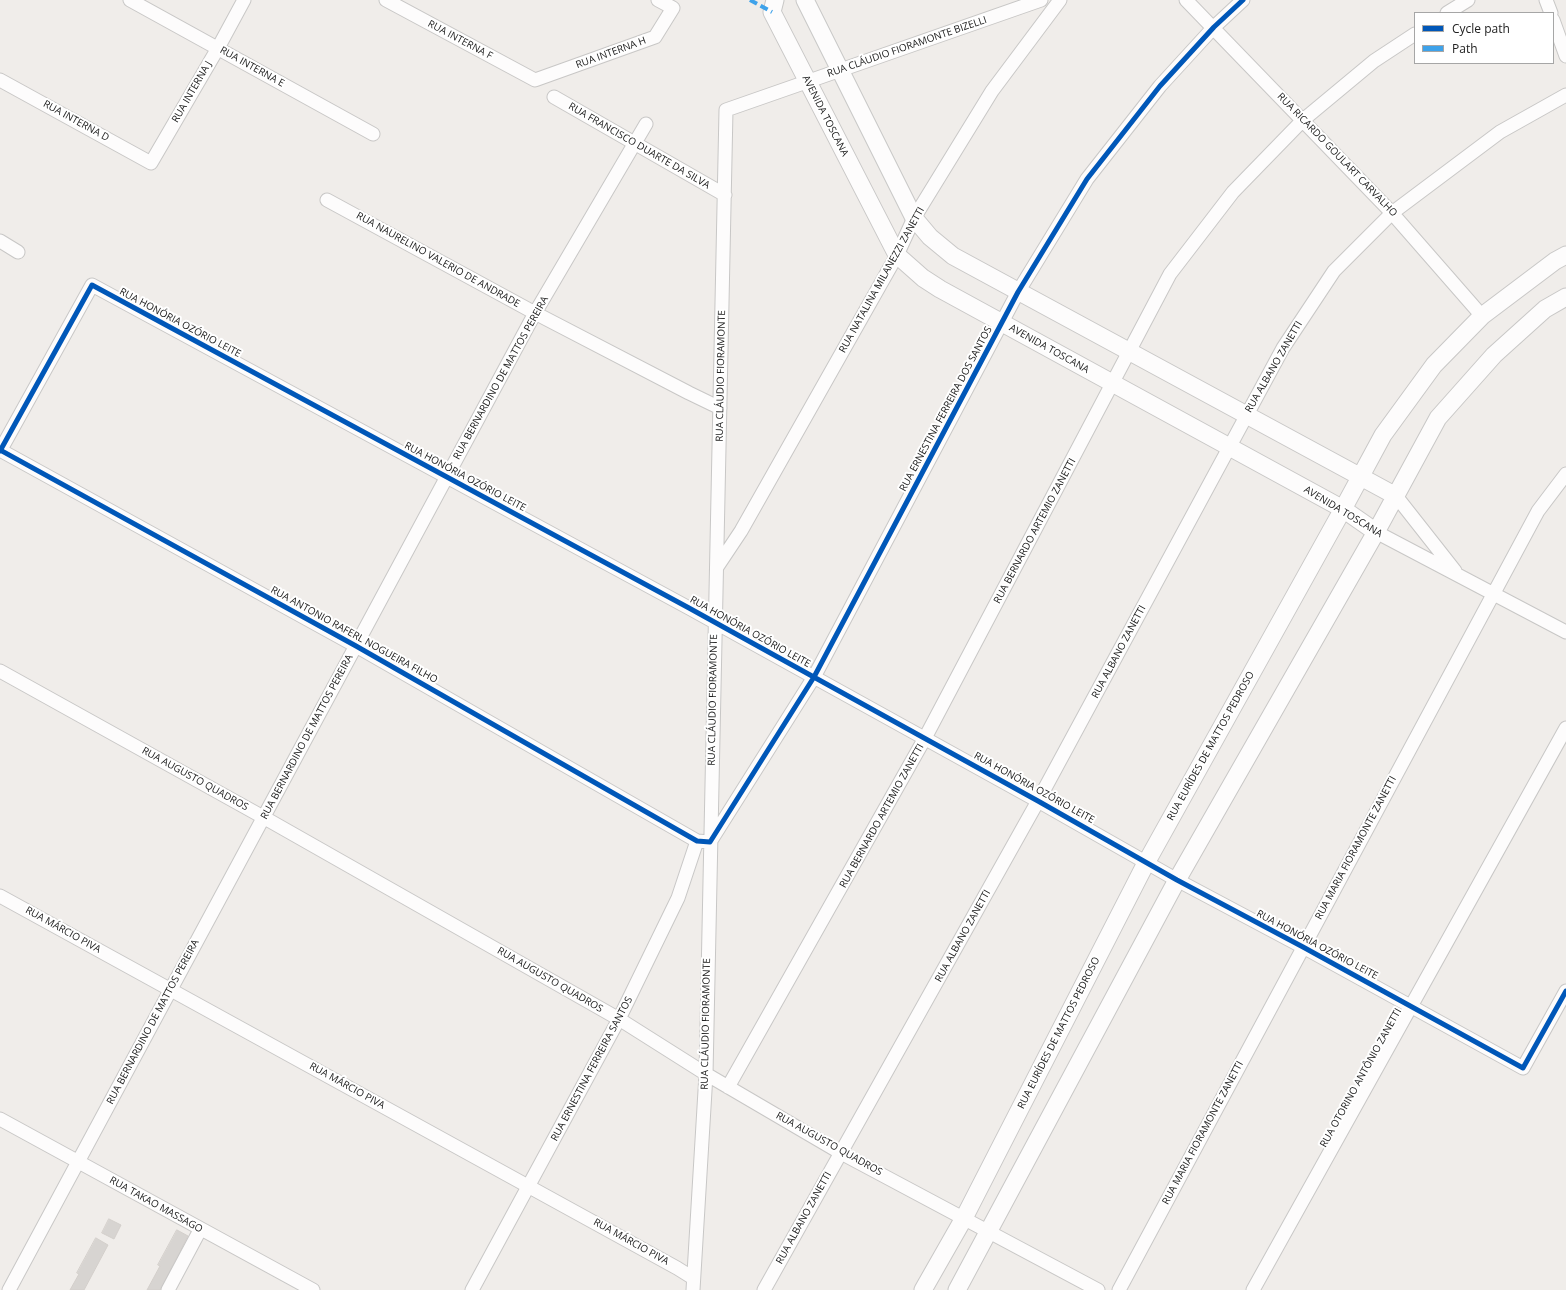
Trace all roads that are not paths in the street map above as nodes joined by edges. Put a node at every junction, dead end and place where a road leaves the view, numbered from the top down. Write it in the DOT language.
graph roads {
  1 [pos="130,0"];
  2 [pos="244,0"];
  3 [pos="386,0"];
  4 [pos="658,0"];
  5 [pos="776,0"];
  6 [pos="805,0"];
  7 [pos="1042,0"];
  8 [pos="1060,0"];
  9 [pos="1186,0"];
  10 [pos="1243,0"];
  11 [pos="1468,0"];
  12 [pos="1546,0"];
  13 [pos="1449,12"];
  14 [pos="1551,12"];
  15 [pos="1554,23"];
  16 [pos="1214,27"];
  17 [pos="1414,35"];
  18 [pos="218,48"];
  19 [pos="1566,56"];
  20 [pos="840,70"];
  21 [pos="0,80"];
  22 [pos="535,80"];
  23 [pos="807,82"];
  24 [pos="1566,95"];
  25 [pos="554,97"];
  26 [pos="726,110"];
  27 [pos="1303,120"];
  28 [pos="646,124"];
  29 [pos="373,134"];
  30 [pos="634,144"];
  31 [pos="152,162"];
  32 [pos="724,194"];
  33 [pos="327,200"];
  34 [pos="1392,213"];
  35 [pos="914,218"];
  36 [pos="0,241"];
  37 [pos="18,252"];
  38 [pos="897,255"];
  39 [pos="1566,255"];
  40 [pos="1018,292"];
  41 [pos="1566,297"];
  42 [pos="535,313"];
  43 [pos="1482,316"];
  44 [pos="1002,323"];
  45 [pos="1129,352"];
  46 [pos="1112,383"];
  47 [pos="720,408"];
  48 [pos="1246,415"];
  49 [pos="1229,447"];
  50 [pos="0,450"];
  51 [pos="1566,474"];
  52 [pos="1361,476"];
  53 [pos="447,477"];
  54 [pos="1396,496"];
  55 [pos="1343,509"];
  56 [pos="1376,532"];
  57 [pos="716,568"];
  58 [pos="1457,574"];
  59 [pos="1494,594"];
  60 [pos="715,623"];
  61 [pos="1566,632"];
  62 [pos="356,646"];
  63 [pos="0,671"];
  64 [pos="814,677"];
  65 [pos="1566,728"];
  66 [pos="925,738"];
  67 [pos="1038,801"];
  68 [pos="263,817"];
  69 [pos="704,841"];
  70 [pos="1146,863"];
  71 [pos="1177,880"];
  72 [pos="0,896"];
  73 [pos="1303,946"];
  74 [pos="171,990"];
  75 [pos="1566,991"];
  76 [pos="1411,1006"];
  77 [pos="619,1019"];
  78 [pos="706,1074"];
  79 [pos="728,1087"];
  80 [pos="0,1119"];
  81 [pos="841,1153"];
  82 [pos="78,1162"];
  83 [pos="529,1186"];
  84 [pos="964,1218"];
  85 [pos="200,1230"];
  86 [pos="988,1232"];
  87 [pos="693,1284"];
  88 [pos="305,1288"];
  89 [pos="9,1290"];
  90 [pos="168,1290"];
  91 [pos="472,1290"];
  92 [pos="764,1290"];
  93 [pos="923,1290"];
  94 [pos="957,1290"];
  95 [pos="1098,1290"];
  96 [pos="1119,1290"];
  97 [pos="1253,1290"];
  1 -- 18 [label="street, RUA INTERNA E"];
  2 -- 18 [label="street, RUA INTERNA J"];
  3 -- 22 [label="street, RUA INTERNA F"];
  4 -- 22 [label="street, RUA INTERNA H"];
  5 -- 23 [label="street, AVENIDA TOSCANA"];
  6 -- 20 [label="street, AVENIDA TOSCANA"];
  7 -- 20 [label="street, RUA CLÁUDIO FIORAMONTE BIZELLI"];
  8 -- 35 [label="street, RUA NATALINA MILANEZZI ZANETTI"];
  9 -- 16 [label="street, RUA RICARDO GOULART CARVALHO"];
  10 -- 16 [label="street, RUA ERNESTINA FERREIRA DOS SANTOS"];
  11 -- 13 [label="street"];
  12 -- 14 [label="street"];
  15 -- 19 [label="street"];
  16 -- 27 [label="street, RUA RICARDO GOULART CARVALHO"];
  16 -- 40 [label="street, RUA ERNESTINA FERREIRA DOS SANTOS"];
  17 -- 27 [label="street, RUA BERNARDO ARTEMIO ZANETTI"];
  18 -- 29 [label="street, RUA INTERNA E"];
  18 -- 31 [label="street, RUA INTERNA J"];
  20 -- 23 [label="street, RUA CLÁUDIO FIORAMONTE BIZELLI"];
  20 -- 35 [label="street, AVENIDA TOSCANA"];
  21 -- 31 [label="street, RUA INTERNA D"];
  23 -- 26 [label="street, RUA CLÁUDIO FIORAMONTE BIZELLI"];
  23 -- 38 [label="street, AVENIDA TOSCANA"];
  24 -- 34 [label="street, RUA ALBANO ZANETTI"];
  25 -- 30 [label="street, RUA FRANCISCO DUARTE DA SILVA"];
  26 -- 32 [label="street, RUA CLÁUDIO FIORAMONTE"];
  27 -- 34 [label="street, RUA RICARDO GOULART CARVALHO"];
  27 -- 45 [label="street, RUA BERNARDO ARTEMIO ZANETTI"];
  28 -- 30 [label="street, RUA BERNARDINO DE MATTOS PEREIRA"];
  30 -- 32 [label="street, RUA FRANCISCO DUARTE DA SILVA"];
  30 -- 42 [label="street, RUA BERNARDINO DE MATTOS PEREIRA"];
  32 -- 47 [label="street, RUA CLÁUDIO FIORAMONTE"];
  33 -- 42 [label="street, RUA NAURELINO VALERIO DE ANDRADE"];
  34 -- 43 [label="street, RUA RICARDO GOULART CARVALHO"];
  34 -- 48 [label="street, RUA ALBANO ZANETTI"];
  35 -- 38 [label="street, RUA NATALINA MILANEZZI ZANETTI"];
  35 -- 40 [label="street, AVENIDA TOSCANA"];
  36 -- 37 [label="street"];
  38 -- 44 [label="street, AVENIDA TOSCANA"];
  38 -- 57 [label="street, RUA NATALINA MILANEZZI ZANETTI"];
  39 -- 43 [label="street, RUA EURÍDES DE MATTOS PEDROSO"];
  40 -- 44 [label="street, RUA ERNESTINA FERREIRA DOS SANTOS"];
  40 -- 45 [label="street, AVENIDA TOSCANA"];
  41 -- 54 [label="street"];
  42 -- 47 [label="street, RUA NAURELINO VALERIO DE ANDRADE"];
  42 -- 53 [label="street, RUA BERNARDINO DE MATTOS PEREIRA"];
  43 -- 52 [label="street, RUA EURÍDES DE MATTOS PEDROSO"];
  44 -- 46 [label="street, AVENIDA TOSCANA"];
  44 -- 64 [label="street, RUA ERNESTINA FERREIRA DOS SANTOS"];
  45 -- 46 [label="street, RUA BERNARDO ARTEMIO ZANETTI"];
  45 -- 48 [label="street, AVENIDA TOSCANA"];
  46 -- 49 [label="street, AVENIDA TOSCANA"];
  46 -- 66 [label="street, RUA BERNARDO ARTEMIO ZANETTI"];
  47 -- 57 [label="street, RUA CLÁUDIO FIORAMONTE"];
  48 -- 49 [label="street, RUA ALBANO ZANETTI"];
  48 -- 52 [label="street, AVENIDA TOSCANA"];
  49 -- 55 [label="street, AVENIDA TOSCANA"];
  49 -- 67 [label="street, RUA ALBANO ZANETTI"];
  50 -- 53 [label="street, RUA HONÓRIA OZÓRIO LEITE"];
  50 -- 62 [label="street, RUA ANTONIO RAFERL NOGUEIRA FILHO"];
  51 -- 59 [label="street, RUA MARIA FIORAMONTE ZANETTI"];
  52 -- 54 [label="street, AVENIDA TOSCANA"];
  52 -- 55 [label="street, RUA EURÍDES DE MATTOS PEDROSO"];
  53 -- 60 [label="street, RUA HONÓRIA OZÓRIO LEITE"];
  53 -- 62 [label="street, RUA BERNARDINO DE MATTOS PEREIRA"];
  54 -- 56 [label="street"];
  54 -- 58 [label="street, AVENIDA TOSCANA"];
  55 -- 56 [label="street, AVENIDA TOSCANA"];
  55 -- 70 [label="street, RUA EURÍDES DE MATTOS PEDROSO"];
  56 -- 58 [label="street, AVENIDA TOSCANA"];
  56 -- 71 [label="street"];
  57 -- 60 [label="street, RUA CLÁUDIO FIORAMONTE"];
  58 -- 59 [label="street, AVENIDA TOSCANA"];
  59 -- 61 [label="street, AVENIDA TOSCANA"];
  59 -- 73 [label="street, RUA MARIA FIORAMONTE ZANETTI"];
  60 -- 64 [label="street, RUA HONÓRIA OZÓRIO LEITE"];
  60 -- 69 [label="street, RUA CLÁUDIO FIORAMONTE"];
  62 -- 68 [label="street, RUA BERNARDINO DE MATTOS PEREIRA"];
  62 -- 69 [label="street, RUA ANTONIO RAFERL NOGUEIRA FILHO"];
  63 -- 68 [label="street, RUA AUGUSTO QUADROS"];
  64 -- 66 [label="street, RUA HONÓRIA OZÓRIO LEITE"];
  64 -- 69 [label="street, RUA ERNESTINA FERREIRA DOS SANTOS"];
  65 -- 76 [label="street, RUA OTORINO ANTÔNIO ZANETTI"];
  66 -- 67 [label="street, RUA HONÓRIA OZÓRIO LEITE"];
  66 -- 79 [label="street, RUA BERNARDO ARTEMIO ZANETTI"];
  67 -- 70 [label="street, RUA HONÓRIA OZÓRIO LEITE"];
  67 -- 81 [label="street, RUA ALBANO ZANETTI"];
  68 -- 74 [label="street, RUA BERNARDINO DE MATTOS PEREIRA"];
  68 -- 77 [label="street, RUA AUGUSTO QUADROS"];
  69 -- 77 [label="street, RUA ERNESTINA FERREIRA SANTOS"];
  69 -- 78 [label="street, RUA CLÁUDIO FIORAMONTE"];
  70 -- 71 [label="street, RUA HONÓRIA OZÓRIO LEITE"];
  70 -- 84 [label="street, RUA EURÍDES DE MATTOS PEDROSO"];
  71 -- 73 [label="street, RUA HONÓRIA OZÓRIO LEITE"];
  71 -- 86 [label="street"];
  72 -- 74 [label="street, RUA MÁRCIO PIVA"];
  73 -- 76 [label="street, RUA HONÓRIA OZÓRIO LEITE"];
  73 -- 96 [label="street, RUA MARIA FIORAMONTE ZANETTI"];
  74 -- 82 [label="street, RUA BERNARDINO DE MATTOS PEREIRA"];
  74 -- 83 [label="street, RUA MÁRCIO PIVA"];
  75 -- 76 [label="street, RUA HONÓRIA OZÓRIO LEITE"];
  76 -- 97 [label="street, RUA OTORINO ANTÔNIO ZANETTI"];
  77 -- 78 [label="street, RUA AUGUSTO QUADROS"];
  77 -- 83 [label="street, RUA ERNESTINA FERREIRA SANTOS"];
  78 -- 79 [label="street, RUA AUGUSTO QUADROS"];
  78 -- 87 [label="street, RUA CLÁUDIO FIORAMONTE"];
  79 -- 81 [label="street, RUA AUGUSTO QUADROS"];
  80 -- 82 [label="street, RUA TAKAO MASSAGO"];
  81 -- 84 [label="street, RUA AUGUSTO QUADROS"];
  81 -- 92 [label="street, RUA ALBANO ZANETTI"];
  82 -- 85 [label="street, RUA TAKAO MASSAGO"];
  82 -- 89 [label="street, RUA BERNARDINO DE MATTOS PEREIRA"];
  83 -- 87 [label="street, RUA MÁRCIO PIVA"];
  83 -- 91 [label="street, RUA ERNESTINA FERREIRA SANTOS"];
  84 -- 86 [label="street, RUA AUGUSTO QUADROS"];
  84 -- 93 [label="street, RUA EURÍDES DE MATTOS PEDROSO"];
  85 -- 88 [label="street, RUA TAKAO MASSAGO"];
  85 -- 90 [label="street"];
  86 -- 94 [label="street"];
  86 -- 95 [label="street, RUA AUGUSTO QUADROS"];
}
